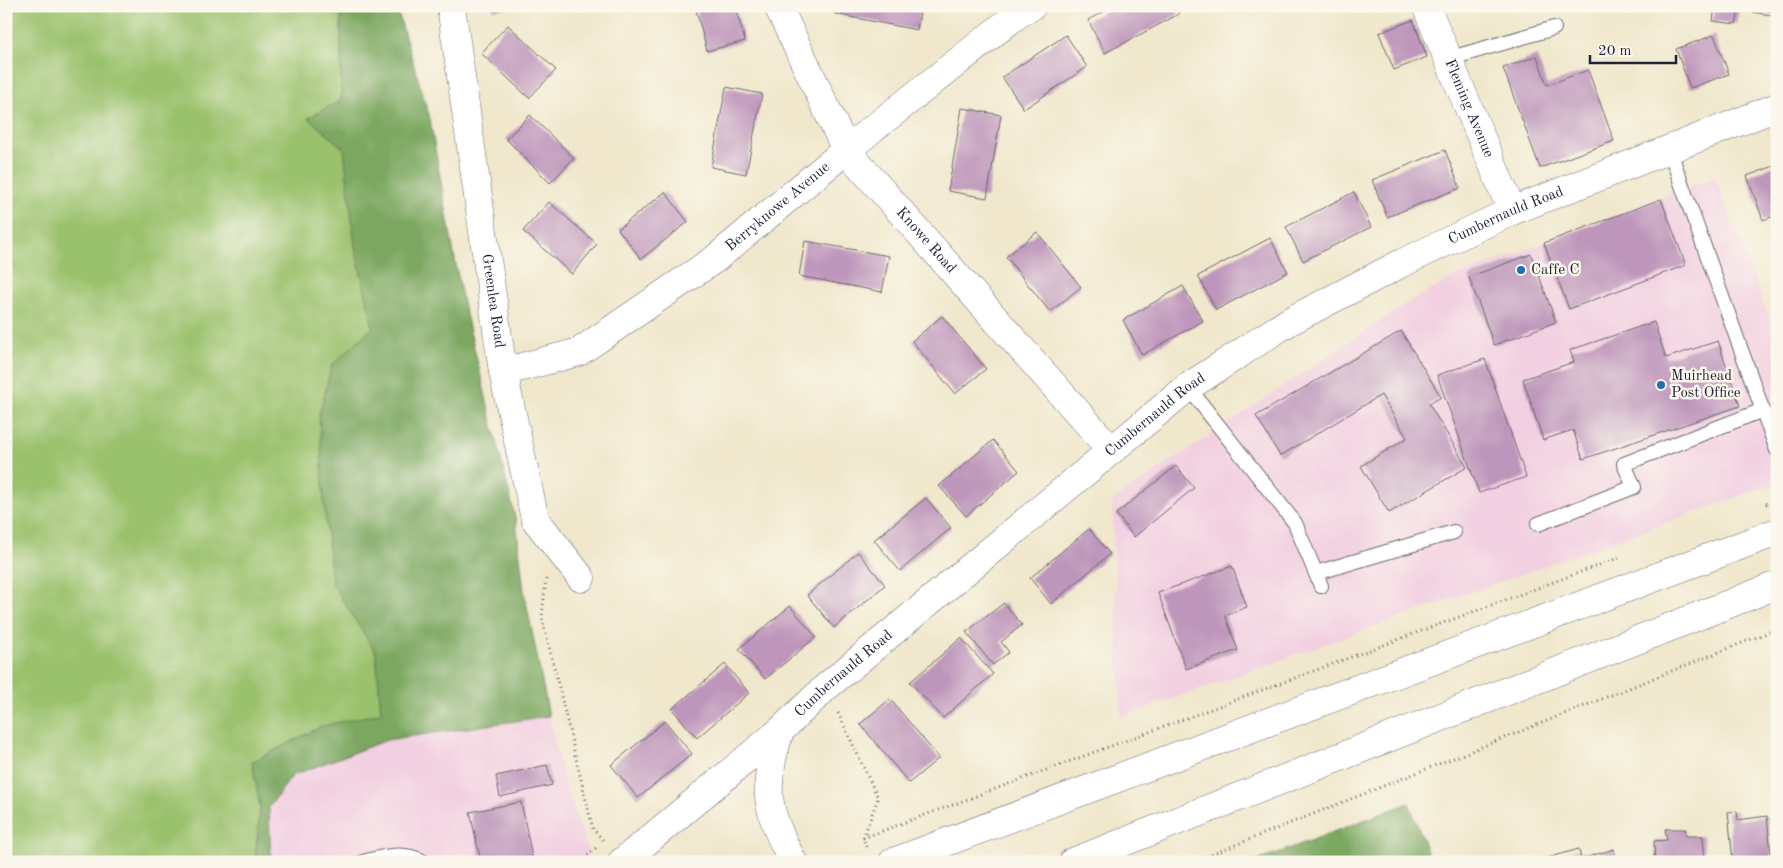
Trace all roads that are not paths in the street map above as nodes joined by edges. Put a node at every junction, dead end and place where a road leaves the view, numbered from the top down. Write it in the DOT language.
graph roads {
  1 [pos="451,6"];
  2 [pos="778,6"];
  3 [pos="1032,6"];
  4 [pos="1426,6"];
  5 [pos="1554,28"];
  6 [pos="1448,59"];
  7 [pos="1777,107"];
  8 [pos="1670,149"];
  9 [pos="846,150"];
  10 [pos="1512,211"];
  11 [pos="503,372"];
  12 [pos="1188,387"];
  13 [pos="1763,410"];
  14 [pos="1111,450"];
  15 [pos="1777,450"];
  16 [pos="1538,524"];
  17 [pos="1454,532"];
  18 [pos="1777,532"];
  19 [pos="581,578"];
  20 [pos="1777,585"];
  21 [pos="780,731"];
  22 [pos="881,858"];
  23 [pos="363,862"];
  24 [pos="424,862"];
  25 [pos="622,862"];
  26 [pos="793,862"];
  27 [pos="1073,862"];
  1 -- 11 [label="main road, Greenlea Road"];
  2 -- 9 [label="main road, Knowe Road"];
  3 -- 9 [label="main road, Berryknowe Avenue"];
  4 -- 6 [label="main road, Fleming Avenue"];
  5 -- 6 [label="lane"];
  6 -- 10 [label="main road, Fleming Avenue"];
  7 -- 8 [label="main road, Cumbernauld Road"];
  8 -- 10 [label="main road, Cumbernauld Road"];
  8 -- 13 [label="lane"];
  9 -- 11 [label="main road, Berryknowe Avenue"];
  9 -- 14 [label="main road, Knowe Road"];
  10 -- 12 [label="main road, Cumbernauld Road"];
  11 -- 19 [label="main road, Greenlea Road"];
  12 -- 14 [label="main road, Cumbernauld Road"];
  12 -- 17 [label="lane"];
  13 -- 15 [label="lane"];
  13 -- 16 [label="lane"];
  14 -- 21 [label="main road, Cumbernauld Road"];
  18 -- 22 [label="main road"];
  20 -- 27 [label="main road"];
  21 -- 25 [label="main road, Cumbernauld Road"];
  21 -- 26 [label="main road"];
  23 -- 24 [label="lane"];
}
